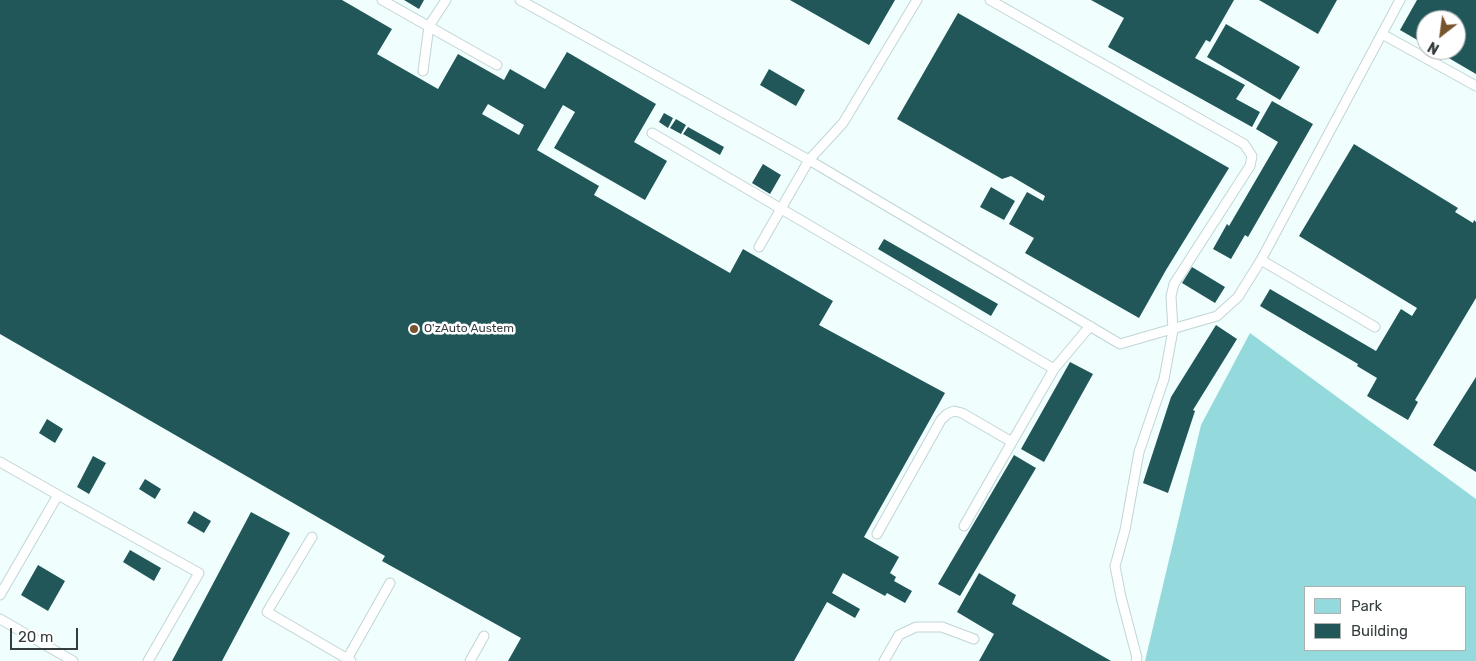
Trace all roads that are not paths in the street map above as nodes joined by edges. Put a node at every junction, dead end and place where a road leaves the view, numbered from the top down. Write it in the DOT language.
graph roads {
  1 [pos="382,0"];
  2 [pos="446,0"];
  3 [pos="520,0"];
  4 [pos="917,0"];
  5 [pos="990,0"];
  6 [pos="1400,0"];
  7 [pos="429,26"];
  8 [pos="1382,34"];
  9 [pos="497,65"];
  10 [pos="423,71"];
  11 [pos="1476,86"];
  12 [pos="652,133"];
  13 [pos="809,160"];
  14 [pos="781,208"];
  15 [pos="759,247"];
  16 [pos="1260,260"];
  17 [pos="1090,326"];
  18 [pos="1375,327"];
  19 [pos="1174,330"];
  20 [pos="1054,369"];
  21 [pos="1012,442"];
  22 [pos="0,462"];
  23 [pos="58,495"];
  24 [pos="964,526"];
  25 [pos="877,534"];
  26 [pos="312,536"];
  27 [pos="390,583"];
  28 [pos="0,595"];
  29 [pos="0,619"];
  30 [pos="484,636"];
  31 [pos="974,640"];
  32 [pos="348,660"];
  33 [pos="74,661"];
  34 [pos="148,661"];
  35 [pos="470,661"];
  36 [pos="884,661"];
  37 [pos="1136,661"];
  1 -- 7 [label="lane"];
  2 -- 7 [label="lane"];
  3 -- 13 [label="lane"];
  4 -- 13 [label="lane"];
  5 -- 19 [label="lane"];
  6 -- 8 [label="lane"];
  7 -- 9 [label="lane"];
  7 -- 10 [label="lane"];
  8 -- 11 [label="lane"];
  8 -- 16 [label="lane"];
  12 -- 14 [label="lane"];
  13 -- 14 [label="lane"];
  13 -- 17 [label="lane"];
  14 -- 15 [label="lane"];
  14 -- 20 [label="lane"];
  16 -- 18 [label="lane"];
  16 -- 19 [label="lane"];
  17 -- 19 [label="lane"];
  17 -- 20 [label="lane"];
  19 -- 37 [label="lane"];
  20 -- 21 [label="lane"];
  21 -- 24 [label="lane"];
  21 -- 25 [label="lane"];
  22 -- 23 [label="lane"];
  23 -- 28 [label="lane"];
  23 -- 34 [label="lane"];
  26 -- 32 [label="lane"];
  27 -- 32 [label="lane"];
  29 -- 33 [label="lane"];
  30 -- 35 [label="lane"];
  31 -- 36 [label="lane"];
}
